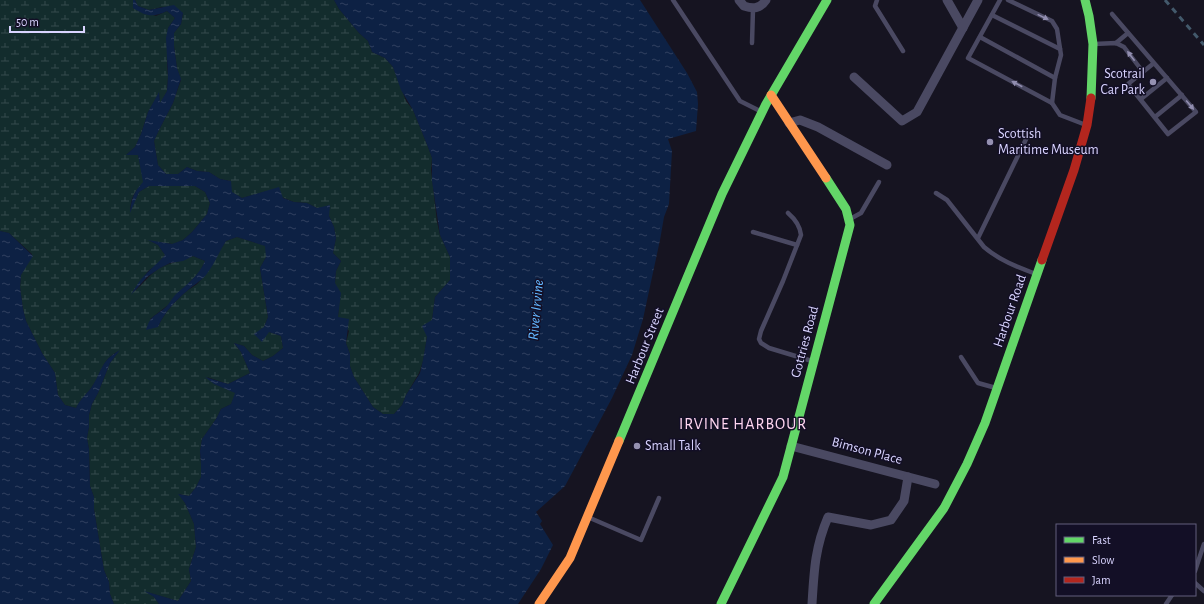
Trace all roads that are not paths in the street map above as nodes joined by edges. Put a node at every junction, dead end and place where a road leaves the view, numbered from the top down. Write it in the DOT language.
graph roads {
  1 [pos="673,0"];
  2 [pos="739,0"];
  3 [pos="766,0"];
  4 [pos="827,0"];
  5 [pos="877,0"];
  6 [pos="947,0"];
  7 [pos="978,0"];
  8 [pos="1000,0"];
  9 [pos="1008,0"];
  10 [pos="1085,0"];
  11 [pos="753,9"];
  12 [pos="1112,14"];
  13 [pos="992,16"];
  14 [pos="963,28"];
  15 [pos="1128,33"];
  16 [pos="980,37"];
  17 [pos="752,43"];
  18 [pos="1116,43"];
  19 [pos="1093,44"];
  20 [pos="1060,49"];
  21 [pos="903,51"];
  22 [pos="1154,63"];
  23 [pos="1143,72"];
  24 [pos="854,77"];
  25 [pos="1056,78"];
  26 [pos="1167,78"];
  27 [pos="770,95"];
  28 [pos="1182,95"];
  29 [pos="1141,99"];
  30 [pos="1052,103"];
  31 [pos="762,112"];
  32 [pos="1155,117"];
  33 [pos="789,124"];
  34 [pos="1087,125"];
  35 [pos="1029,133"];
  36 [pos="887,165"];
  37 [pos="878,182"];
  38 [pos="936,193"];
  39 [pos="788,213"];
  40 [pos="849,220"];
  41 [pos="753,232"];
  42 [pos="978,238"];
  43 [pos="797,245"];
  44 [pos="1038,274"];
  45 [pos="961,358"];
  46 [pos="814,361"];
  47 [pos="997,388"];
  48 [pos="791,446"];
  49 [pos="908,477"];
  50 [pos="935,484"];
  51 [pos="659,498"];
  52 [pos="588,517"];
  53 [pos="1204,544"];
  54 [pos="1196,568"];
  55 [pos="539,604"];
  56 [pos="721,604"];
  57 [pos="812,604"];
  58 [pos="874,604"];
  1 -- 31 [label="lane"];
  2 -- 11 [label="street"];
  3 -- 11 [label="street"];
  4 -- 27 [label="street, Harbour Street"];
  5 -- 21 [label="lane"];
  6 -- 14 [label="street"];
  7 -- 14 [label="street"];
  8 -- 13 [label="lane"];
  9 -- 20 [label="lane, one-way"];
  10 -- 19 [label="street, Harbour Road"];
  11 -- 17 [label="lane"];
  12 -- 15 [label="lane"];
  13 -- 16 [label="lane"];
  13 -- 20 [label="lane"];
  14 -- 24 [label="street"];
  15 -- 18 [label="lane"];
  15 -- 22 [label="lane"];
  16 -- 25 [label="lane"];
  30 -- 16 [label="lane, one-way"];
  18 -- 19 [label="lane"];
  23 -- 18 [label="lane, one-way"];
  19 -- 34 [label="street, Harbour Road"];
  20 -- 25 [label="lane"];
  22 -- 23 [label="lane"];
  22 -- 26 [label="lane"];
  23 -- 29 [label="lane"];
  25 -- 30 [label="lane"];
  26 -- 28 [label="lane"];
  26 -- 29 [label="lane"];
  27 -- 31 [label="street, Harbour Street"];
  27 -- 33 [label="street, Gottries Road"];
  28 -- 32 [label="lane"];
  28 -- 32 [label="lane, one-way"];
  29 -- 32 [label="lane"];
  30 -- 34 [label="lane"];
  31 -- 52 [label="street, Harbour Street"];
  33 -- 36 [label="street"];
  33 -- 40 [label="street, Gottries Road"];
  34 -- 44 [label="street, Harbour Road"];
  35 -- 42 [label="lane"];
  37 -- 40 [label="lane"];
  38 -- 42 [label="lane"];
  39 -- 43 [label="lane"];
  40 -- 46 [label="street, Gottries Road"];
  41 -- 43 [label="lane"];
  42 -- 44 [label="lane"];
  43 -- 46 [label="lane"];
  44 -- 47 [label="street, Harbour Road"];
  45 -- 47 [label="lane"];
  46 -- 48 [label="street, Gottries Road"];
  47 -- 58 [label="street, Harbour Road"];
  48 -- 49 [label="street, Bimson Place"];
  48 -- 56 [label="street, Gottries Road"];
  49 -- 50 [label="street, Bimson Place"];
  49 -- 57 [label="street"];
  51 -- 52 [label="lane"];
  52 -- 55 [label="street, Harbour Street"];
  53 -- 54 [label="lane"];
}
